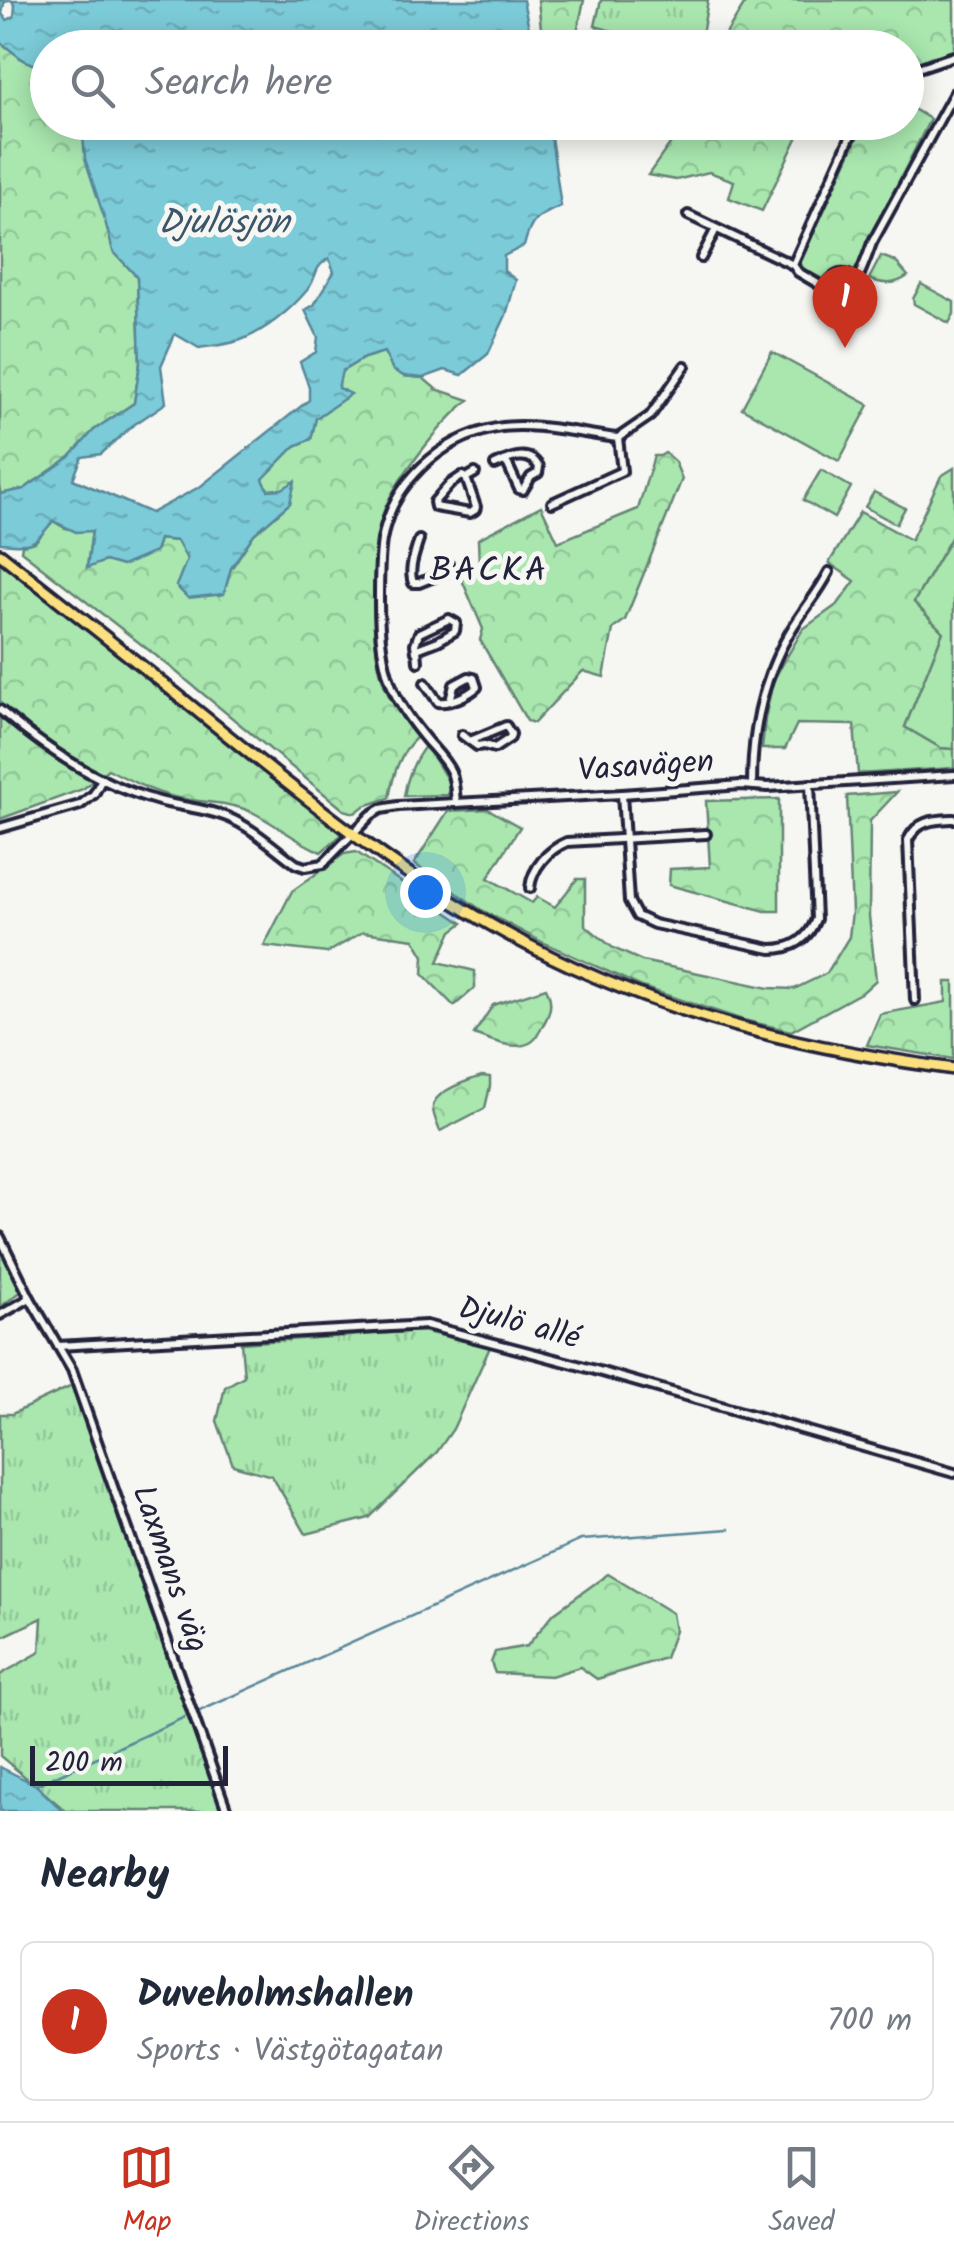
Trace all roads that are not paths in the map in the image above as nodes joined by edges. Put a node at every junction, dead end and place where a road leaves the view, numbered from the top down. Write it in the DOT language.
graph roads {
  1 [pos="954,56"];
  2 [pos="924,66"];
  3 [pos="954,93"];
  4 [pos="849,140"];
  5 [pos="688,215"];
  6 [pos="716,228"];
  7 [pos="701,258"];
  8 [pos="793,265"];
  9 [pos="856,280"];
  10 [pos="824,286"];
  11 [pos="685,366"];
  12 [pos="618,438"];
  13 [pos="504,460"];
  14 [pos="494,465"];
  15 [pos="475,473"];
  16 [pos="466,478"];
  17 [pos="552,503"];
  18 [pos="419,540"];
  19 [pos="0,554"];
  20 [pos="828,572"];
  21 [pos="438,576"];
  22 [pos="416,652"];
  23 [pos="418,662"];
  24 [pos="426,683"];
  25 [pos="450,700"];
  26 [pos="0,710"];
  27 [pos="462,735"];
  28 [pos="470,741"];
  29 [pos="954,775"];
  30 [pos="102,779"];
  31 [pos="810,784"];
  32 [pos="752,785"];
  33 [pos="622,794"];
  34 [pos="456,803"];
  35 [pos="954,819"];
  36 [pos="0,828"];
  37 [pos="706,834"];
  38 [pos="353,835"];
  39 [pos="625,839"];
  40 [pos="530,888"];
  41 [pos="915,1000"];
  42 [pos="954,1070"];
  43 [pos="0,1238"];
  44 [pos="30,1298"];
  45 [pos="0,1315"];
  46 [pos="58,1346"];
  47 [pos="954,1472"];
  48 [pos="227,1811"];
  1 -- 2 [label="street"];
  3 -- 9 [label="street"];
  4 -- 8 [label="street"];
  5 -- 6 [label="street"];
  6 -- 7 [label="street"];
  6 -- 8 [label="street"];
  8 -- 10 [label="street"];
  9 -- 10 [label="street"];
  9 -- 10 [label="street"];
  11 -- 12 [label="street"];
  12 -- 17 [label="street"];
  12 -- 34 [label="street"];
  13 -- 13 [label="street"];
  13 -- 14 [label="street"];
  15 -- 16 [label="street"];
  16 -- 16 [label="street"];
  18 -- 21 [label="street"];
  19 -- 38 [label="main road"];
  20 -- 32 [label="street"];
  22 -- 22 [label="street"];
  22 -- 23 [label="street"];
  24 -- 25 [label="street"];
  25 -- 25 [label="street"];
  26 -- 30 [label="street"];
  27 -- 28 [label="street"];
  28 -- 28 [label="street"];
  29 -- 31 [label="street, Vasavägen"];
  30 -- 36 [label="street"];
  30 -- 38 [label="street, Vasavägen"];
  31 -- 32 [label="street, Vasavägen"];
  31 -- 39 [label="street"];
  32 -- 33 [label="street, Vasavägen"];
  33 -- 34 [label="street, Vasavägen"];
  33 -- 39 [label="street"];
  34 -- 38 [label="street, Vasavägen"];
  35 -- 41 [label="street"];
  37 -- 39 [label="street"];
  38 -- 42 [label="main road"];
  39 -- 40 [label="street"];
  43 -- 44 [label="street, Laxmans väg"];
  44 -- 45 [label="street"];
  44 -- 46 [label="street, Laxmans väg"];
  46 -- 47 [label="street, Djulö allé"];
  46 -- 48 [label="street, Laxmans väg"];
}
